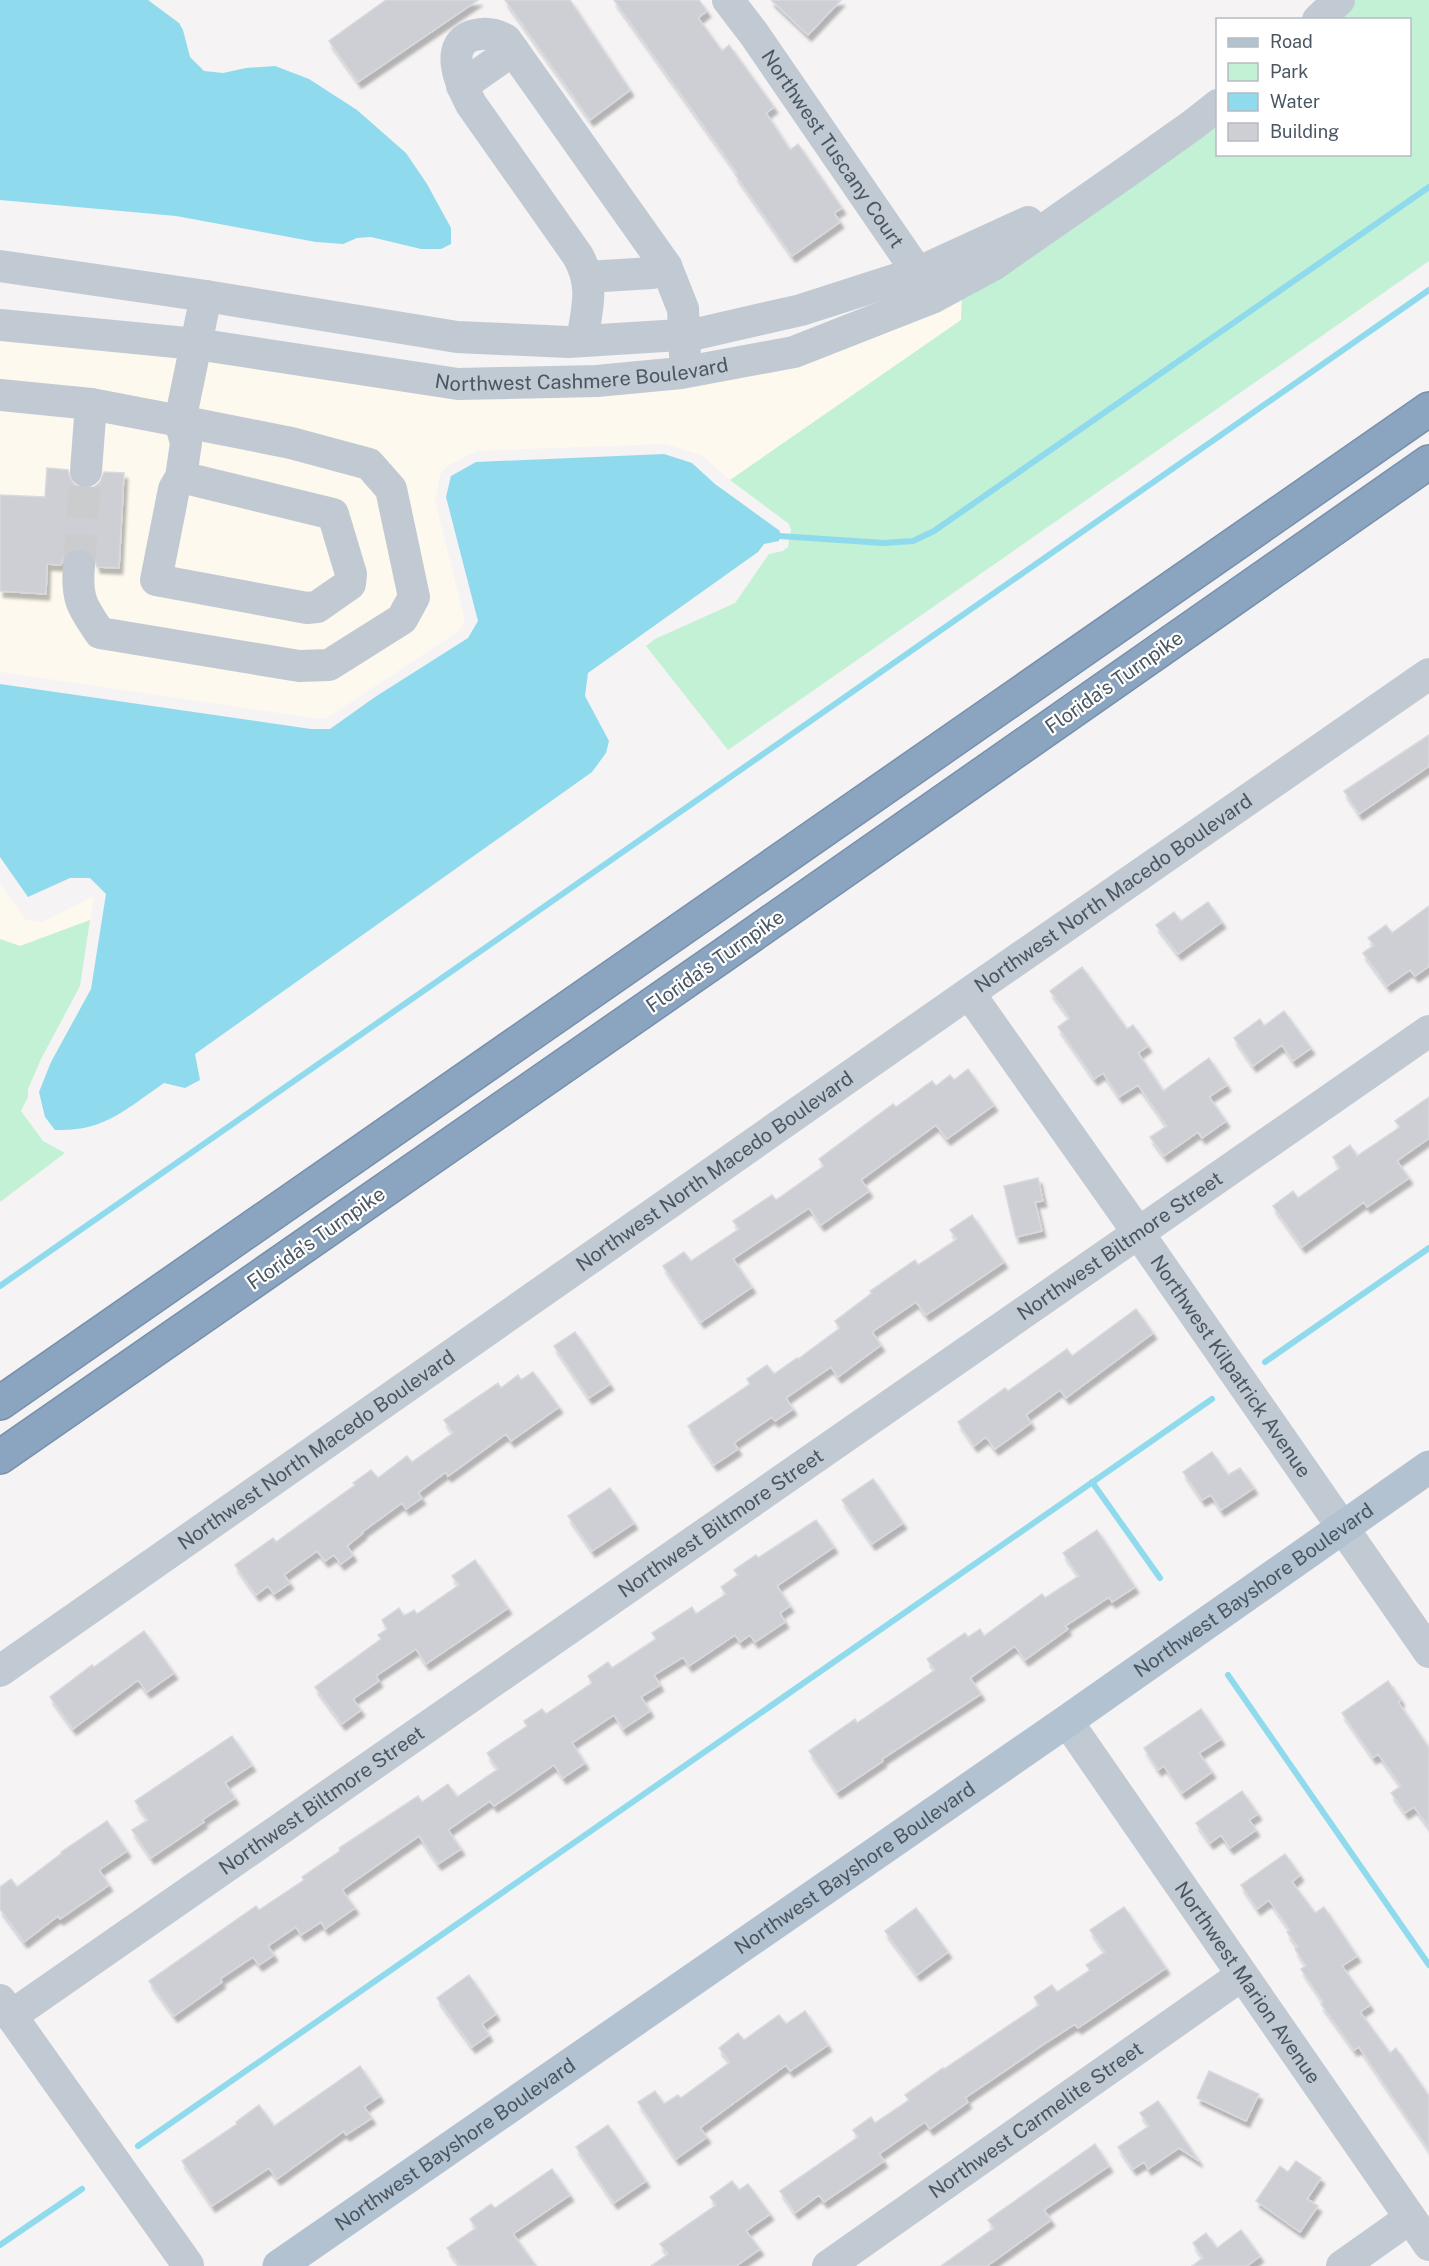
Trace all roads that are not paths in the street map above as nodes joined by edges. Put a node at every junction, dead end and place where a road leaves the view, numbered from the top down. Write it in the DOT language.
graph roads {
  1 [pos="728,0"];
  2 [pos="1339,0"];
  3 [pos="1320,18"];
  4 [pos="1216,107"];
  5 [pos="0,266"];
  6 [pos="666,266"];
  7 [pos="587,277"];
  8 [pos="927,284"];
  9 [pos="206,296"];
  10 [pos="0,325"];
  11 [pos="684,335"];
  12 [pos="582,341"];
  13 [pos="196,344"];
  14 [pos="686,372"];
  15 [pos="0,395"];
  16 [pos="91,404"];
  17 [pos="1429,409"];
  18 [pos="180,421"];
  19 [pos="1429,462"];
  20 [pos="86,471"];
  21 [pos="177,483"];
  22 [pos="79,566"];
  23 [pos="1429,674"];
  24 [pos="969,993"];
  25 [pos="1429,1031"];
  26 [pos="1139,1233"];
  27 [pos="0,1403"];
  28 [pos="0,1457"];
  29 [pos="1429,1467"];
  30 [pos="1342,1527"];
  31 [pos="1429,1652"];
  32 [pos="0,1671"];
  33 [pos="1067,1721"];
  34 [pos="1242,1975"];
  35 [pos="6,2008"];
  36 [pos="1410,2218"];
  37 [pos="1429,2245"];
  38 [pos="188,2265"];
  39 [pos="279,2266"];
  40 [pos="828,2266"];
  41 [pos="1342,2266"];
  1 -- 8 [label="street, Northwest Tuscany Court"];
  2 -- 3 [label="street"];
  4 -- 8 [label="street, Northwest Cashmere Boulevard"];
  5 -- 9 [label="street, Northwest Cashmere Boulevard"];
  6 -- 7 [label="street"];
  6 -- 7 [label="street"];
  6 -- 11 [label="street"];
  7 -- 12 [label="street"];
  8 -- 11 [label="street, Northwest Cashmere Boulevard"];
  8 -- 14 [label="street, Northwest Cashmere Boulevard"];
  9 -- 12 [label="street, Northwest Cashmere Boulevard"];
  9 -- 13 [label="street"];
  10 -- 13 [label="street, Northwest Cashmere Boulevard"];
  11 -- 12 [label="street, Northwest Cashmere Boulevard"];
  11 -- 14 [label="street"];
  13 -- 14 [label="street, Northwest Cashmere Boulevard"];
  13 -- 18 [label="street"];
  15 -- 16 [label="street"];
  16 -- 18 [label="street"];
  16 -- 20 [label="street"];
  17 -- 27 [label="highway"];
  18 -- 21 [label="street"];
  18 -- 22 [label="street"];
  19 -- 28 [label="highway, Florida's Turnpike"];
  21 -- 21 [label="street"];
  23 -- 24 [label="street, Northwest North Macedo Boulevard"];
  24 -- 26 [label="street, Northwest Kilpatrick Avenue"];
  24 -- 32 [label="street, Northwest North Macedo Boulevard"];
  25 -- 26 [label="street, Northwest Biltmore Street"];
  26 -- 30 [label="street, Northwest Kilpatrick Avenue"];
  26 -- 35 [label="street, Northwest Biltmore Street"];
  29 -- 30 [label="main road, Northwest Bayshore Boulevard"];
  30 -- 31 [label="street, Northwest Kilpatrick Avenue"];
  30 -- 33 [label="main road, Northwest Bayshore Boulevard"];
  33 -- 34 [label="street, Northwest Marion Avenue"];
  33 -- 39 [label="main road, Northwest Bayshore Boulevard"];
  34 -- 36 [label="street, Northwest Marion Avenue"];
  34 -- 40 [label="street, Northwest Carmelite Street"];
  35 -- 38 [label="street"];
  36 -- 37 [label="street, Northwest Marion Avenue"];
  36 -- 41 [label="street"];
}
